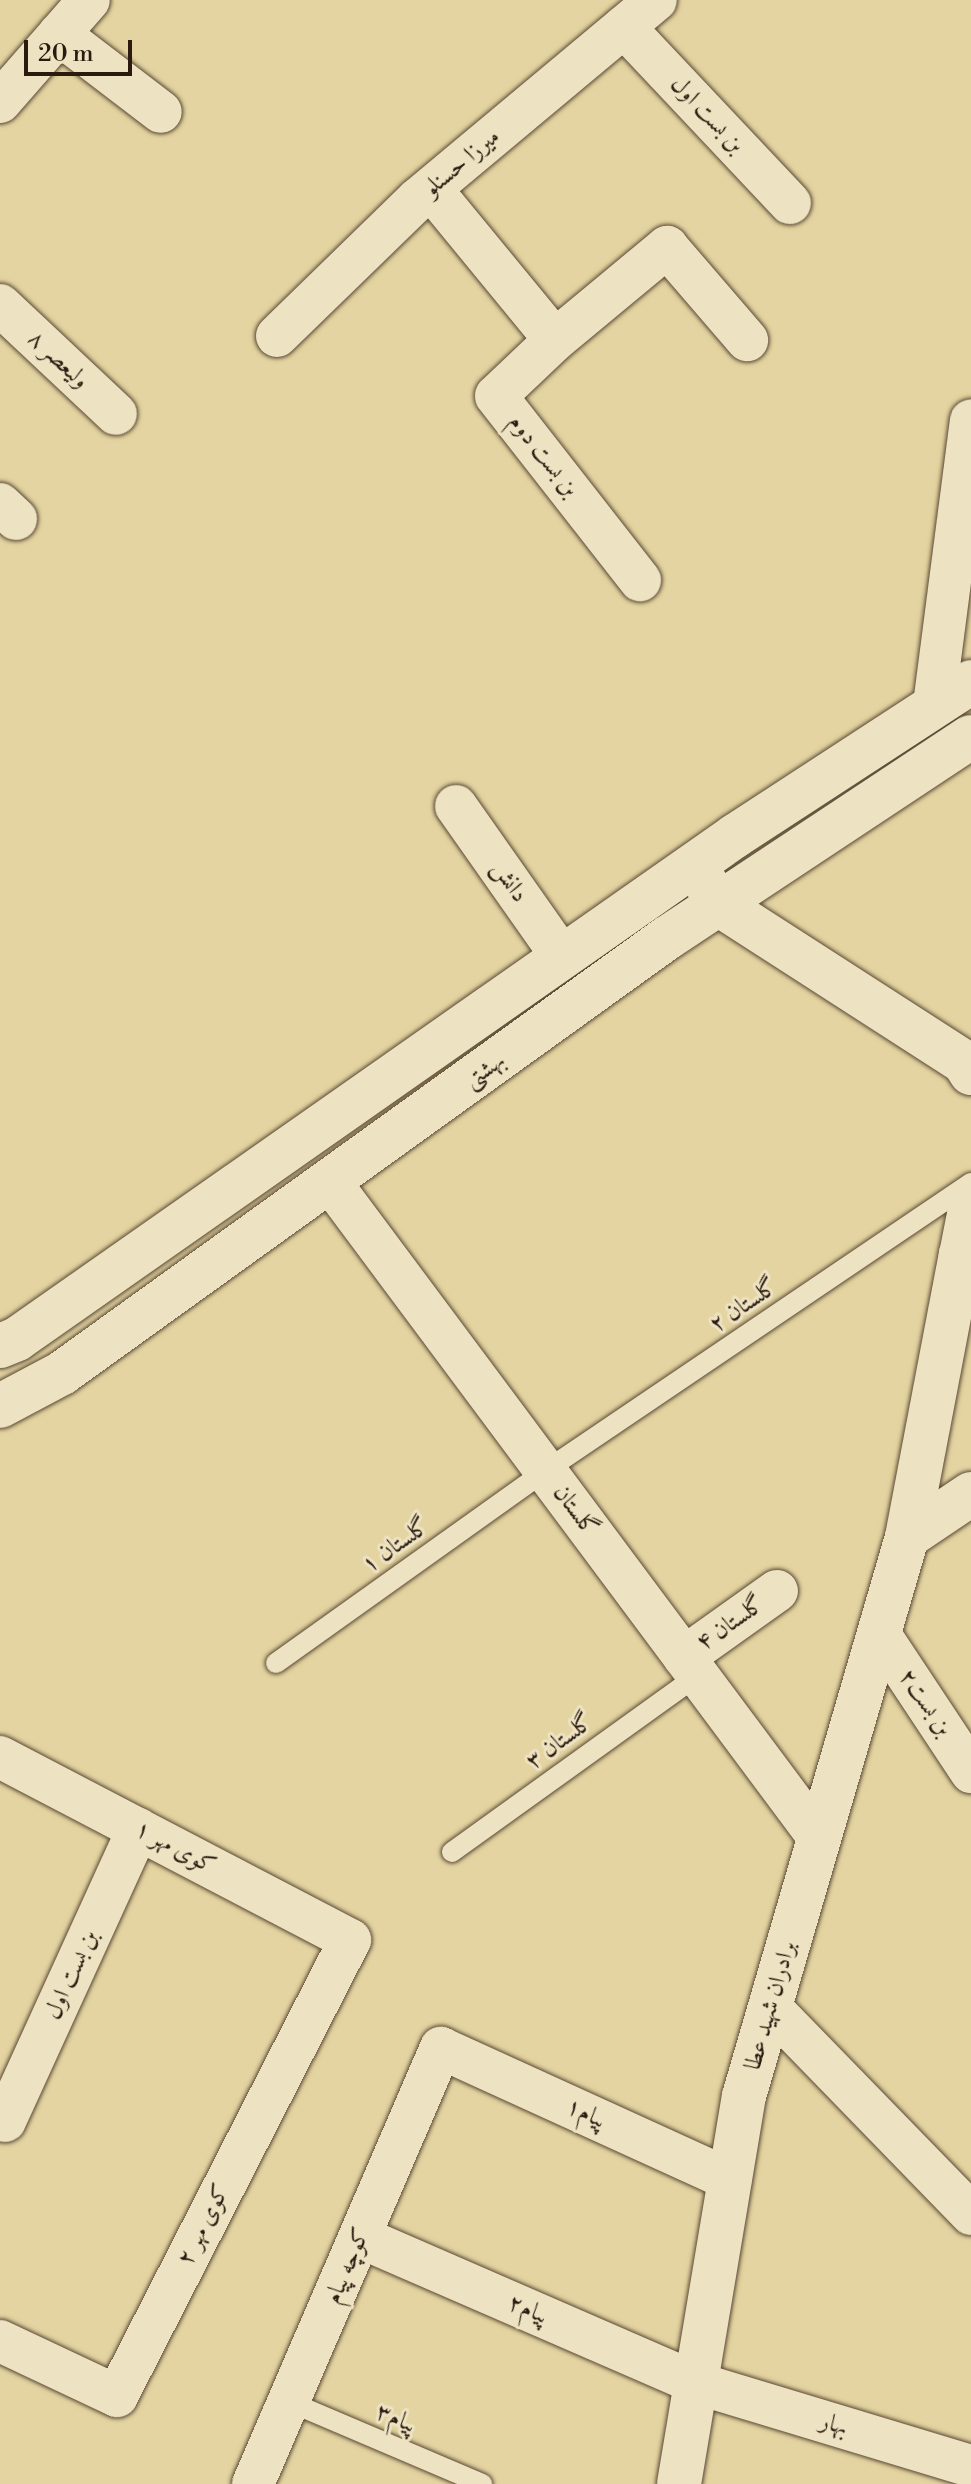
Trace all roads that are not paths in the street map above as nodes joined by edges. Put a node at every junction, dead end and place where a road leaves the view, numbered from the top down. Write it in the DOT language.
graph roads {
  1 [pos="89,0"];
  2 [pos="656,0"];
  3 [pos="624,27"];
  4 [pos="59,34"];
  5 [pos="0,102"];
  6 [pos="161,112"];
  7 [pos="431,189"];
  8 [pos="790,203"];
  9 [pos="0,305"];
  10 [pos="277,336"];
  11 [pos="555,340"];
  12 [pos="747,340"];
  13 [pos="116,414"];
  14 [pos="971,420"];
  15 [pos="640,580"];
  16 [pos="971,682"];
  17 [pos="934,705"];
  18 [pos="967,746"];
  19 [pos="456,806"];
  20 [pos="693,866"];
  21 [pos="720,905"];
  22 [pos="562,957"];
  23 [pos="971,1073"];
  24 [pos="331,1183"];
  25 [pos="971,1183"];
  26 [pos="971,1204"];
  27 [pos="961,1255"];
  28 [pos="971,1300"];
  29 [pos="0,1346"];
  30 [pos="0,1406"];
  31 [pos="545,1471"];
  32 [pos="971,1494"];
  33 [pos="907,1537"];
  34 [pos="777,1591"];
  35 [pos="879,1633"];
  36 [pos="276,1663"];
  37 [pos="691,1666"];
  38 [pos="0,1757"];
  39 [pos="971,1772"];
  40 [pos="138,1829"];
  41 [pos="819,1838"];
  42 [pos="452,1852"];
  43 [pos="350,1940"];
  44 [pos="770,2007"];
  45 [pos="441,2048"];
  46 [pos="5,2121"];
  47 [pos="730,2180"];
  48 [pos="971,2214"];
  49 [pos="360,2237"];
  50 [pos="0,2341"];
  51 [pos="696,2383"];
  52 [pos="290,2402"];
  53 [pos="971,2466"];
  54 [pos="253,2484"];
  55 [pos="482,2484"];
  56 [pos="679,2484"];
  1 -- 4 [label="street"];
  2 -- 3 [label="street, میرزا حسنلو"];
  3 -- 7 [label="street, میرزا حسنلو"];
  3 -- 8 [label="street, بن بست اول"];
  4 -- 5 [label="street"];
  4 -- 6 [label="street"];
  7 -- 10 [label="street, میرزا حسنلو"];
  7 -- 11 [label="street"];
  9 -- 13 [label="street, ولیعصر ۸"];
  11 -- 12 [label="street, بن بست دوم"];
  11 -- 15 [label="street, بن بست دوم"];
  14 -- 17 [label="street"];
  16 -- 17 [label="main road, بهشتی"];
  17 -- 18 [label="main road"];
  17 -- 20 [label="main road, بهشتی"];
  18 -- 21 [label="main road, بهشتی"];
  19 -- 22 [label="street, دانش"];
  20 -- 21 [label="main road"];
  20 -- 22 [label="main road, بهشتی"];
  21 -- 23 [label="main road"];
  21 -- 24 [label="main road, بهشتی"];
  22 -- 29 [label="main road, بهشتی"];
  24 -- 30 [label="main road, بهشتی"];
  24 -- 31 [label="street, گلستان"];
  25 -- 31 [label="lane, گلستان ۲"];
  26 -- 27 [label="main road, برادران شهید عطا"];
  27 -- 28 [label="main road"];
  27 -- 33 [label="main road, برادران شهید عطا"];
  31 -- 36 [label="lane, گلستان ۱"];
  31 -- 37 [label="street, گلستان"];
  32 -- 33 [label="main road"];
  33 -- 35 [label="main road, برادران شهید عطا"];
  34 -- 37 [label="street, گلستان ۴"];
  35 -- 39 [label="street, بن بست۲"];
  35 -- 41 [label="main road, برادران شهید عطا"];
  37 -- 41 [label="street, گلستان"];
  37 -- 42 [label="lane, گلستان ۳"];
  38 -- 40 [label="street, کوی مهر ۱"];
  40 -- 43 [label="street, کوی مهر ۱"];
  40 -- 46 [label="street, بن بست اول"];
  41 -- 44 [label="main road, برادران شهید عطا"];
  43 -- 50 [label="street, کوی مهر ۲"];
  44 -- 47 [label="main road, برادران شهید عطا"];
  44 -- 48 [label="street"];
  45 -- 47 [label="street, پیام۱"];
  45 -- 49 [label="street, کوچه پیام"];
  47 -- 51 [label="main road, برادران شهید عطا"];
  49 -- 51 [label="street, پیام۲"];
  49 -- 52 [label="street, کوچه پیام"];
  51 -- 53 [label="street, بهار"];
  51 -- 56 [label="main road, برادران شهید عطا"];
  52 -- 54 [label="street, کوچه پیام"];
  52 -- 55 [label="lane, پیام۳"];
}
